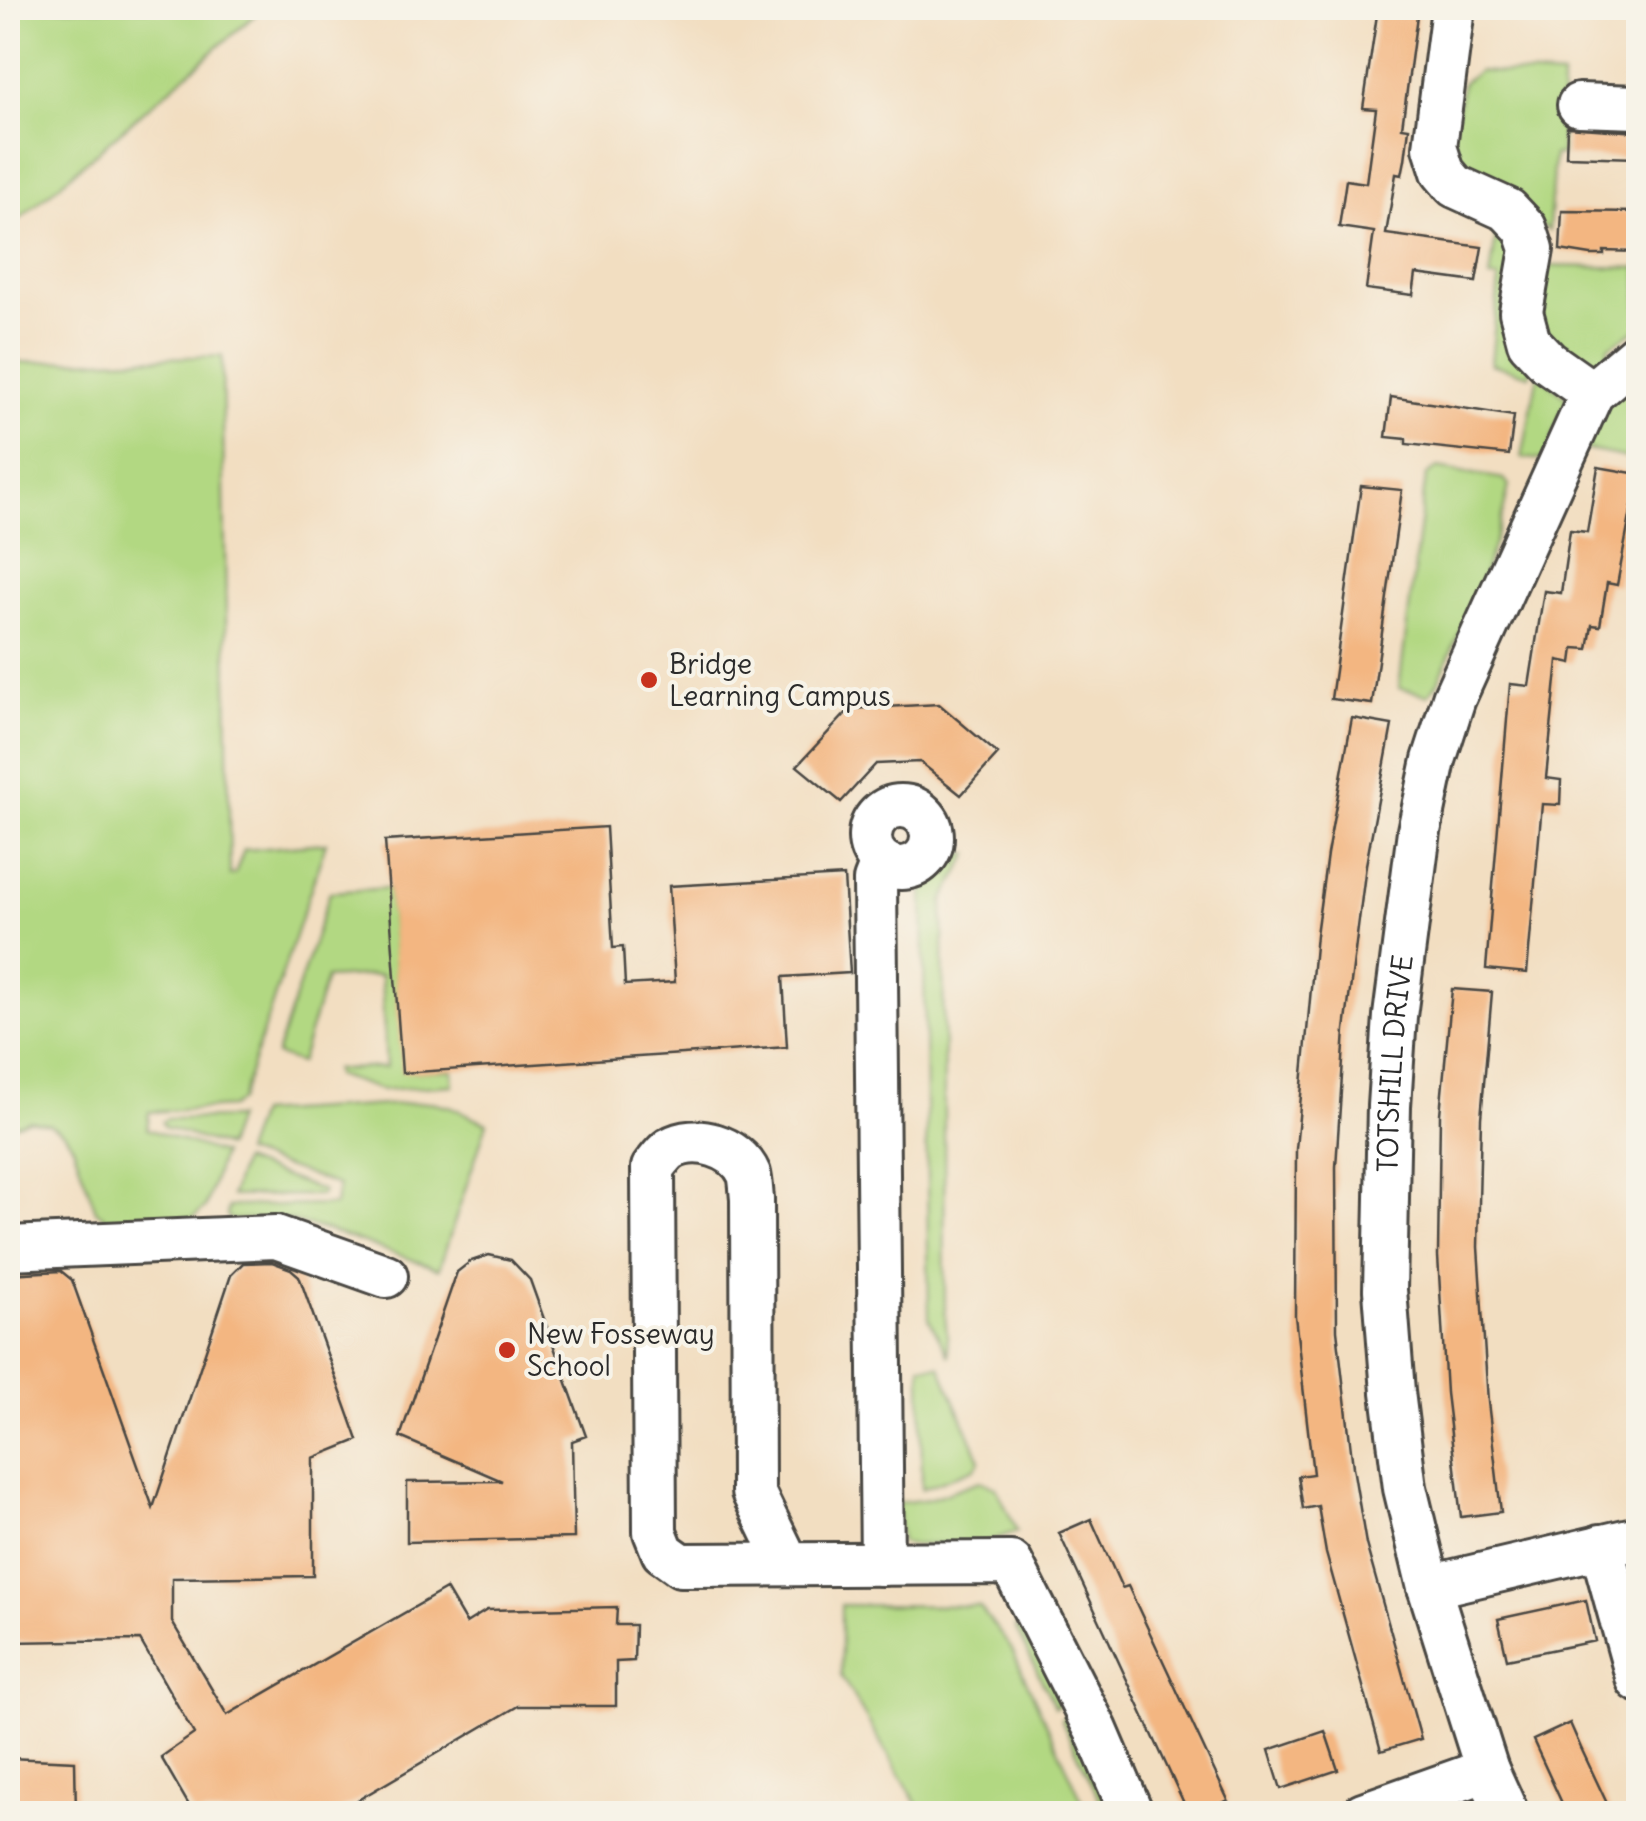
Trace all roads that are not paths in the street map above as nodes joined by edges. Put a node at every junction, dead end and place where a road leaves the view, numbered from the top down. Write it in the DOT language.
graph roads {
  1 [pos="1452,16"];
  2 [pos="1579,106"];
  3 [pos="1638,107"];
  4 [pos="1638,354"];
  5 [pos="1592,392"];
  6 [pos="882,863"];
  7 [pos="8,1248"];
  8 [pos="386,1276"];
  9 [pos="1620,1542"];
  10 [pos="788,1564"];
  11 [pos="882,1564"];
  12 [pos="1429,1587"];
  13 [pos="1638,1680"];
  14 [pos="1487,1770"];
  15 [pos="1132,1814"];
  16 [pos="1364,1814"];
  17 [pos="1507,1814"];
  1 -- 5 [label="street"];
  2 -- 3 [label="street"];
  4 -- 5 [label="street, TOTSHILL DRIVE"];
  5 -- 12 [label="street, TOTSHILL DRIVE"];
  6 -- 11 [label="street"];
  7 -- 8 [label="street"];
  9 -- 12 [label="street"];
  9 -- 13 [label="street"];
  10 -- 10 [label="street"];
  10 -- 11 [label="street"];
  11 -- 15 [label="street"];
  12 -- 14 [label="street, TOTSHILL DRIVE"];
  14 -- 16 [label="street"];
  14 -- 17 [label="street, TOTSHILL DRIVE"];
}
